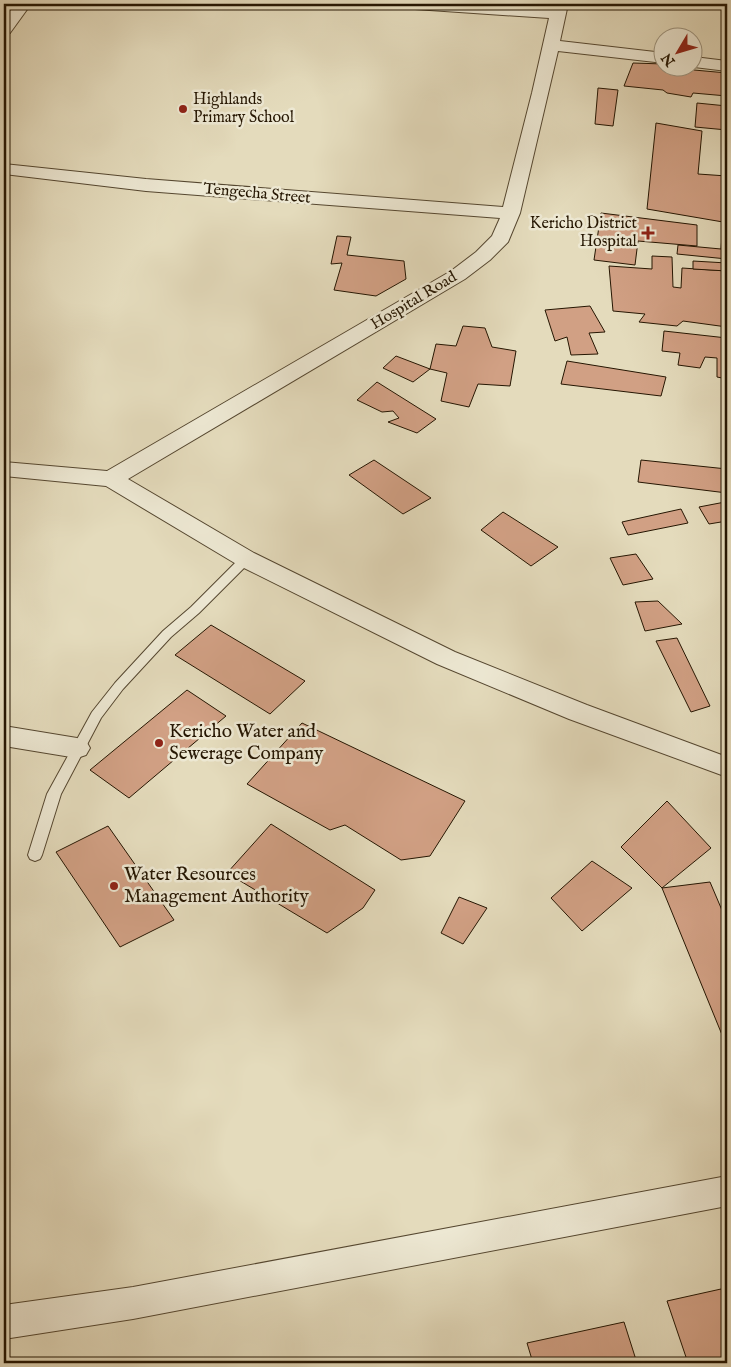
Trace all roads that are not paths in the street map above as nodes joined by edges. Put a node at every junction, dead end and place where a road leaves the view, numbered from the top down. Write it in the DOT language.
graph roads {
  1 [pos="23,4"];
  2 [pos="415,4"];
  3 [pos="558,9"];
  4 [pos="4,30"];
  5 [pos="551,45"];
  6 [pos="654,57"];
  7 [pos="704,63"];
  8 [pos="727,66"];
  9 [pos="4,169"];
  10 [pos="511,213"];
  11 [pos="4,469"];
  12 [pos="111,478"];
  13 [pos="246,559"];
  14 [pos="4,736"];
  15 [pos="77,748"];
  16 [pos="727,767"];
  17 [pos="35,855"];
  18 [pos="727,1191"];
  19 [pos="4,1322"];
  1 -- 4 [label="street"];
  2 -- 3 [label="street"];
  3 -- 5 [label="street, Hospital Road"];
  5 -- 6 [label="street"];
  5 -- 10 [label="street, Hospital Road"];
  7 -- 8 [label="street"];
  9 -- 10 [label="street, Tengecha Street"];
  10 -- 12 [label="street, Hospital Road"];
  11 -- 12 [label="street"];
  12 -- 13 [label="street"];
  13 -- 15 [label="lane"];
  13 -- 16 [label="street"];
  14 -- 15 [label="street"];
  15 -- 17 [label="lane"];
  18 -- 19 [label="street"];
}
